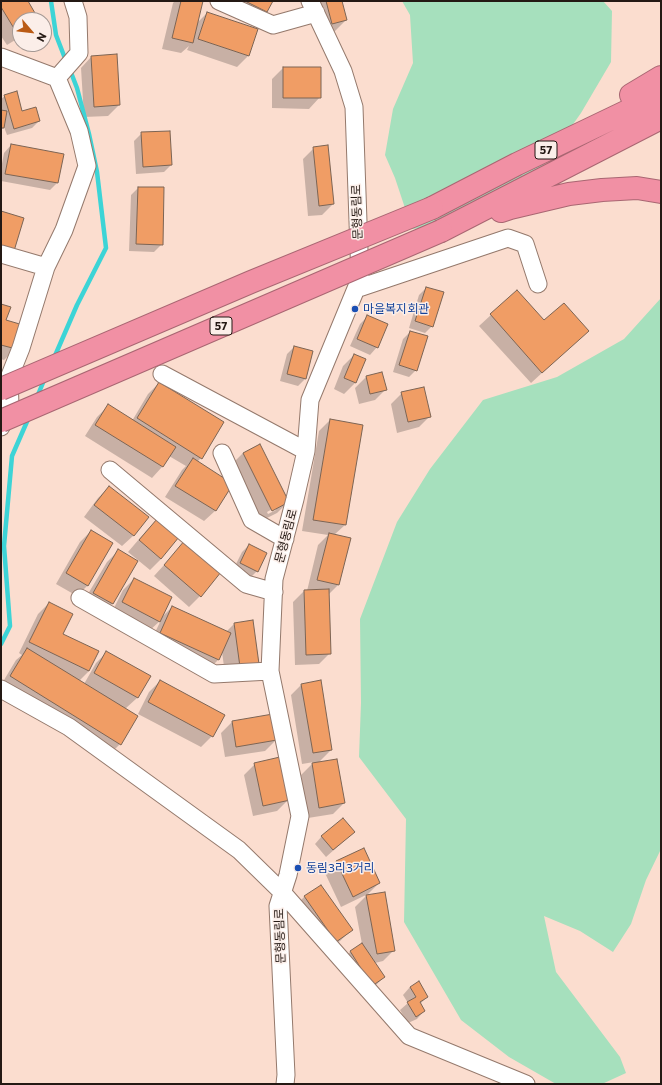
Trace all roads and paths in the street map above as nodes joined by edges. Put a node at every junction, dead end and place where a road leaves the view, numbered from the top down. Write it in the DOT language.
graph roads {
  1 [pos="73,1"];
  2 [pos="219,1"];
  3 [pos="313,7"];
  4 [pos="1,57"];
  5 [pos="59,76"];
  6 [pos="661,77"];
  7 [pos="661,95"];
  8 [pos="661,118"];
  9 [pos="517,164"];
  10 [pos="661,192"];
  11 [pos="441,231"];
  12 [pos="1,254"];
  13 [pos="46,267"];
  14 [pos="538,284"];
  15 [pos="356,289"];
  16 [pos="7,370"];
  17 [pos="162,374"];
  18 [pos="1,389"];
  19 [pos="1,420"];
  20 [pos="1,428"];
  21 [pos="306,451"];
  22 [pos="222,453"];
  23 [pos="110,470"];
  24 [pos="285,539"];
  25 [pos="274,592"];
  26 [pos="80,598"];
  27 [pos="270,671"];
  28 [pos="1,689"];
  29 [pos="282,892"];
  30 [pos="285,1084"];
  31 [pos="526,1084"];
  1 -- 5 [label="street"];
  2 -- 3 [label="street"];
  3 -- 15 [label="street, 문형동림로"];
  4 -- 5 [label="street"];
  5 -- 13 [label="street"];
  6 -- 9 [label="highway"];
  7 -- 9 [label="highway, 57"];
  8 -- 11 [label="highway, 57"];
  9 -- 18 [label="highway, 57, bridge"];
  10 -- 11 [label="highway"];
  11 -- 19 [label="highway, 57, bridge"];
  12 -- 13 [label="street"];
  13 -- 16 [label="street"];
  14 -- 15 [label="street"];
  15 -- 21 [label="street, 문형동림로"];
  16 -- 20 [label="street"];
  17 -- 21 [label="street"];
  21 -- 24 [label="street, 문형동림로"];
  22 -- 24 [label="street"];
  23 -- 25 [label="street"];
  24 -- 25 [label="street, 문형동림로"];
  25 -- 27 [label="street, 문형동림로"];
  26 -- 27 [label="street"];
  27 -- 29 [label="street, 문형동림로"];
  28 -- 29 [label="street"];
  29 -- 30 [label="street, 문형동림로"];
  29 -- 31 [label="street"];
}
